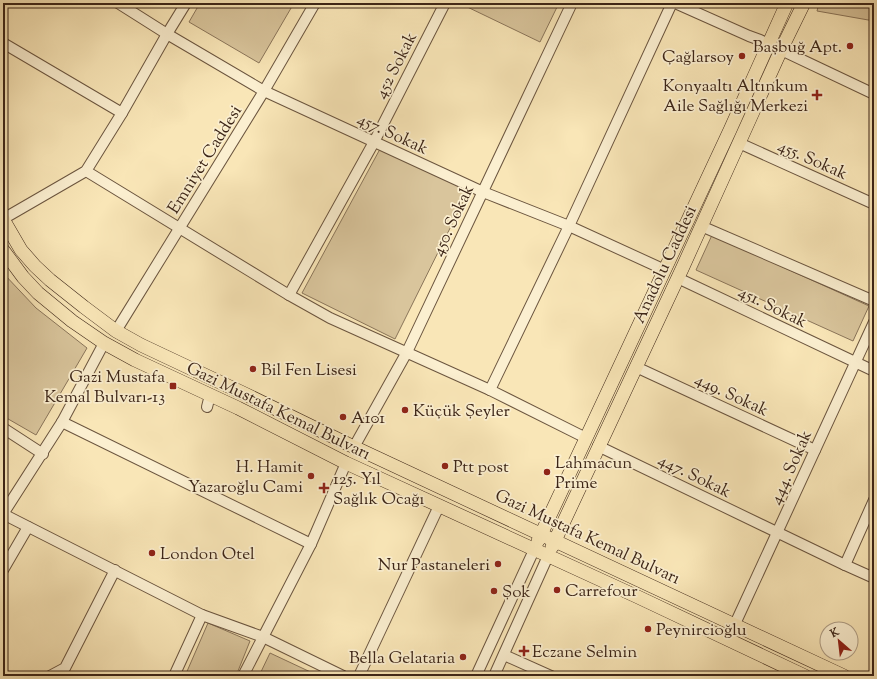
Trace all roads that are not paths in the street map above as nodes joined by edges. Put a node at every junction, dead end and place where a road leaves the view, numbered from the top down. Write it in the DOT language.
graph roads {
  1 [pos="118,3"];
  2 [pos="186,3"];
  3 [pos="315,3"];
  4 [pos="445,3"];
  5 [pos="572,3"];
  6 [pos="672,3"];
  7 [pos="675,3"];
  8 [pos="787,3"];
  9 [pos="804,3"];
  10 [pos="167,34"];
  11 [pos="3,42"];
  12 [pos="769,44"];
  13 [pos="781,50"];
  14 [pos="264,91"];
  15 [pos="874,94"];
  16 [pos="122,113"];
  17 [pos="374,142"];
  18 [pos="739,143"];
  19 [pos="86,171"];
  20 [pos="483,192"];
  21 [pos="874,204"];
  22 [pos="3,219"];
  23 [pos="569,226"];
  24 [pos="701,226"];
  25 [pos="180,229"];
  26 [pos="5,257"];
  27 [pos="665,270"];
  28 [pos="677,278"];
  29 [pos="289,295"];
  30 [pos="874,301"];
  31 [pos="874,322"];
  32 [pos="116,330"];
  33 [pos="104,343"];
  34 [pos="407,352"];
  35 [pos="855,363"];
  36 [pos="636,366"];
  37 [pos="874,371"];
  38 [pos="490,390"];
  39 [pos="62,422"];
  40 [pos="3,428"];
  41 [pos="586,438"];
  42 [pos="598,446"];
  43 [pos="354,447"];
  44 [pos="815,450"];
  45 [pos="43,454"];
  46 [pos="346,463"];
  47 [pos="874,500"];
  48 [pos="439,506"];
  49 [pos="3,514"];
  50 [pos="28,527"];
  51 [pos="778,532"];
  52 [pos="541,534"];
  53 [pos="555,540"];
  54 [pos="312,544"];
  55 [pos="534,550"];
  56 [pos="548,556"];
  57 [pos="845,565"];
  58 [pos="3,570"];
  59 [pos="115,570"];
  60 [pos="874,578"];
  61 [pos="202,615"];
  62 [pos="735,624"];
  63 [pos="263,637"];
  64 [pos="504,655"];
  65 [pos="801,675"];
  66 [pos="50,676"];
  67 [pos="174,676"];
  68 [pos="243,676"];
  69 [pos="343,676"];
  70 [pos="359,676"];
  71 [pos="476,676"];
  72 [pos="494,676"];
  73 [pos="551,676"];
  74 [pos="844,676"];
  1 -- 10 [label="street, 457. Sokak"];
  2 -- 10 [label="street"];
  3 -- 14 [label="street, Emniyet Caddesi"];
  4 -- 17 [label="street, 452 Sokak"];
  5 -- 20 [label="street, 450. Sokak"];
  6 -- 23 [label="street"];
  7 -- 12 [label="street"];
  8 -- 12 [label="main road, Anadolu Caddesi"];
  9 -- 13 [label="main road, Anadolu Caddesi"];
  10 -- 14 [label="street, 457. Sokak"];
  10 -- 16 [label="street"];
  11 -- 16 [label="street"];
  12 -- 13 [label="street"];
  12 -- 27 [label="main road, Anadolu Caddesi"];
  13 -- 15 [label="street"];
  13 -- 18 [label="main road, Anadolu Caddesi"];
  14 -- 17 [label="street, 457. Sokak"];
  14 -- 25 [label="street, Emniyet Caddesi"];
  16 -- 19 [label="street"];
  17 -- 20 [label="street, 457. Sokak"];
  17 -- 29 [label="street, 452 Sokak"];
  18 -- 21 [label="street, 455. Sokak"];
  18 -- 24 [label="main road, Anadolu Caddesi"];
  19 -- 22 [label="street"];
  19 -- 25 [label="street"];
  20 -- 23 [label="street, 457. Sokak"];
  20 -- 34 [label="street, 450. Sokak"];
  22 -- 32 [label="main road, Gazi Mustafa Kemal Bulvarı"];
  23 -- 27 [label="street, 457. Sokak"];
  23 -- 38 [label="street"];
  24 -- 28 [label="main road, Anadolu Caddesi"];
  24 -- 30 [label="street"];
  25 -- 29 [label="street"];
  25 -- 32 [label="street, Emniyet Caddesi"];
  26 -- 33 [label="main road, Gazi Mustafa Kemal Bulvarı"];
  27 -- 41 [label="main road, Anadolu Caddesi"];
  28 -- 35 [label="street, 451. Sokak"];
  28 -- 36 [label="main road, Anadolu Caddesi"];
  29 -- 34 [label="street"];
  31 -- 35 [label="street, 444. Sokak"];
  32 -- 43 [label="main road, Gazi Mustafa Kemal Bulvarı"];
  33 -- 39 [label="street"];
  33 -- 46 [label="main road, Gazi Mustafa Kemal Bulvarı"];
  34 -- 38 [label="street"];
  34 -- 43 [label="street, 450. Sokak"];
  35 -- 37 [label="street, 451. Sokak"];
  35 -- 44 [label="street, 444. Sokak"];
  36 -- 42 [label="main road, Anadolu Caddesi"];
  36 -- 44 [label="street, 449. Sokak"];
  38 -- 41 [label="street"];
  39 -- 45 [label="street"];
  39 -- 54 [label="street"];
  40 -- 45 [label="street"];
  41 -- 52 [label="main road, Anadolu Caddesi"];
  42 -- 51 [label="street, 447. Sokak"];
  42 -- 53 [label="main road, Anadolu Caddesi"];
  43 -- 52 [label="main road, Gazi Mustafa Kemal Bulvarı"];
  44 -- 51 [label="street, 444. Sokak"];
  45 -- 49 [label="street"];
  46 -- 48 [label="main road, Gazi Mustafa Kemal Bulvarı"];
  46 -- 54 [label="street"];
  47 -- 57 [label="street"];
  48 -- 55 [label="main road, Gazi Mustafa Kemal Bulvarı"];
  48 -- 70 [label="street"];
  49 -- 50 [label="street"];
  50 -- 58 [label="street"];
  50 -- 59 [label="street"];
  51 -- 57 [label="street, 447. Sokak"];
  51 -- 62 [label="street, 444. Sokak"];
  52 -- 53 [label="main road, Gazi Mustafa Kemal Bulvarı"];
  52 -- 55 [label="main road, Anadolu Caddesi"];
  53 -- 56 [label="main road, Anadolu Caddesi"];
  53 -- 62 [label="main road, Gazi Mustafa Kemal Bulvarı"];
  54 -- 63 [label="street"];
  55 -- 56 [label="main road, Gazi Mustafa Kemal Bulvarı"];
  55 -- 71 [label="street"];
  56 -- 64 [label="street"];
  56 -- 65 [label="main road, Gazi Mustafa Kemal Bulvarı"];
  57 -- 60 [label="street, 447. Sokak"];
  59 -- 61 [label="street"];
  59 -- 66 [label="street"];
  61 -- 63 [label="street"];
  61 -- 67 [label="street"];
  62 -- 74 [label="main road, Gazi Mustafa Kemal Bulvarı"];
  63 -- 68 [label="street"];
  63 -- 69 [label="street"];
  64 -- 72 [label="street"];
  64 -- 73 [label="street"];
}
